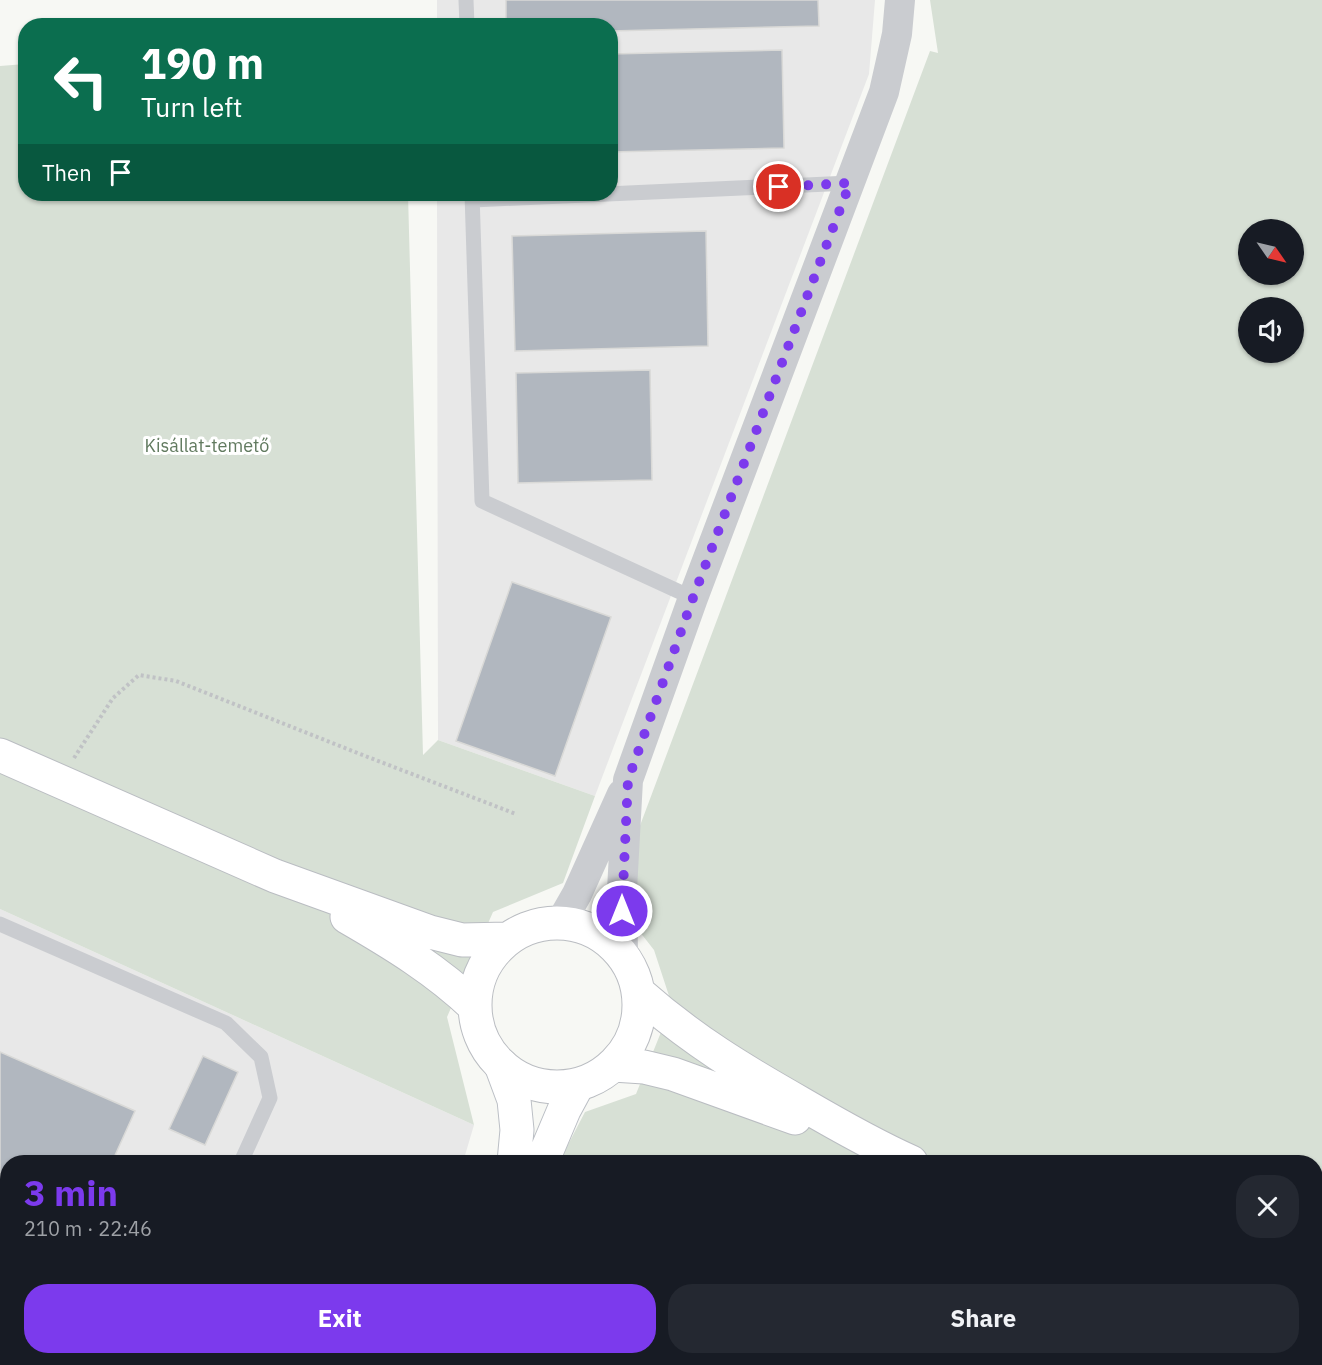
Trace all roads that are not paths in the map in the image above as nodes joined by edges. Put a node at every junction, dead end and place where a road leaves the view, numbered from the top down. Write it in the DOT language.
graph roads {
  1 [pos="466,0"];
  2 [pos="900,0"];
  3 [pos="467,18"];
  4 [pos="850,183"];
  5 [pos="618,192"];
  6 [pos="472,201"];
  7 [pos="693,598"];
  8 [pos="0,755"];
  9 [pos="628,780"];
  10 [pos="276,876"];
  11 [pos="561,922"];
  12 [pos="0,924"];
  13 [pos="507,939"];
  14 [pos="623,954"];
  15 [pos="639,993"];
  16 [pos="475,1007"];
  17 [pos="501,1065"];
  18 [pos="613,1065"];
  19 [pos="577,1086"];
  20 [pos="871,1144"];
  21 [pos="244,1155"];
  22 [pos="515,1155"];
  23 [pos="545,1155"];
  24 [pos="895,1155"];
  1 -- 3 [label="lane"];
  2 -- 4 [label="street"];
  4 -- 5 [label="lane"];
  4 -- 7 [label="street"];
  6 -- 7 [label="lane"];
  7 -- 9 [label="street"];
  8 -- 10 [label="main road"];
  9 -- 11 [label="street"];
  9 -- 14 [label="street"];
  10 -- 13 [label="main road"];
  10 -- 16 [label="main road"];
  11 -- 13 [label="main road"];
  11 -- 14 [label="main road"];
  12 -- 21 [label="lane"];
  13 -- 16 [label="main road"];
  14 -- 15 [label="main road"];
  15 -- 18 [label="main road"];
  15 -- 20 [label="main road"];
  16 -- 17 [label="main road"];
  17 -- 19 [label="main road"];
  17 -- 22 [label="main road"];
  18 -- 19 [label="main road"];
  18 -- 20 [label="main road"];
  19 -- 23 [label="main road"];
  20 -- 24 [label="main road"];
}
